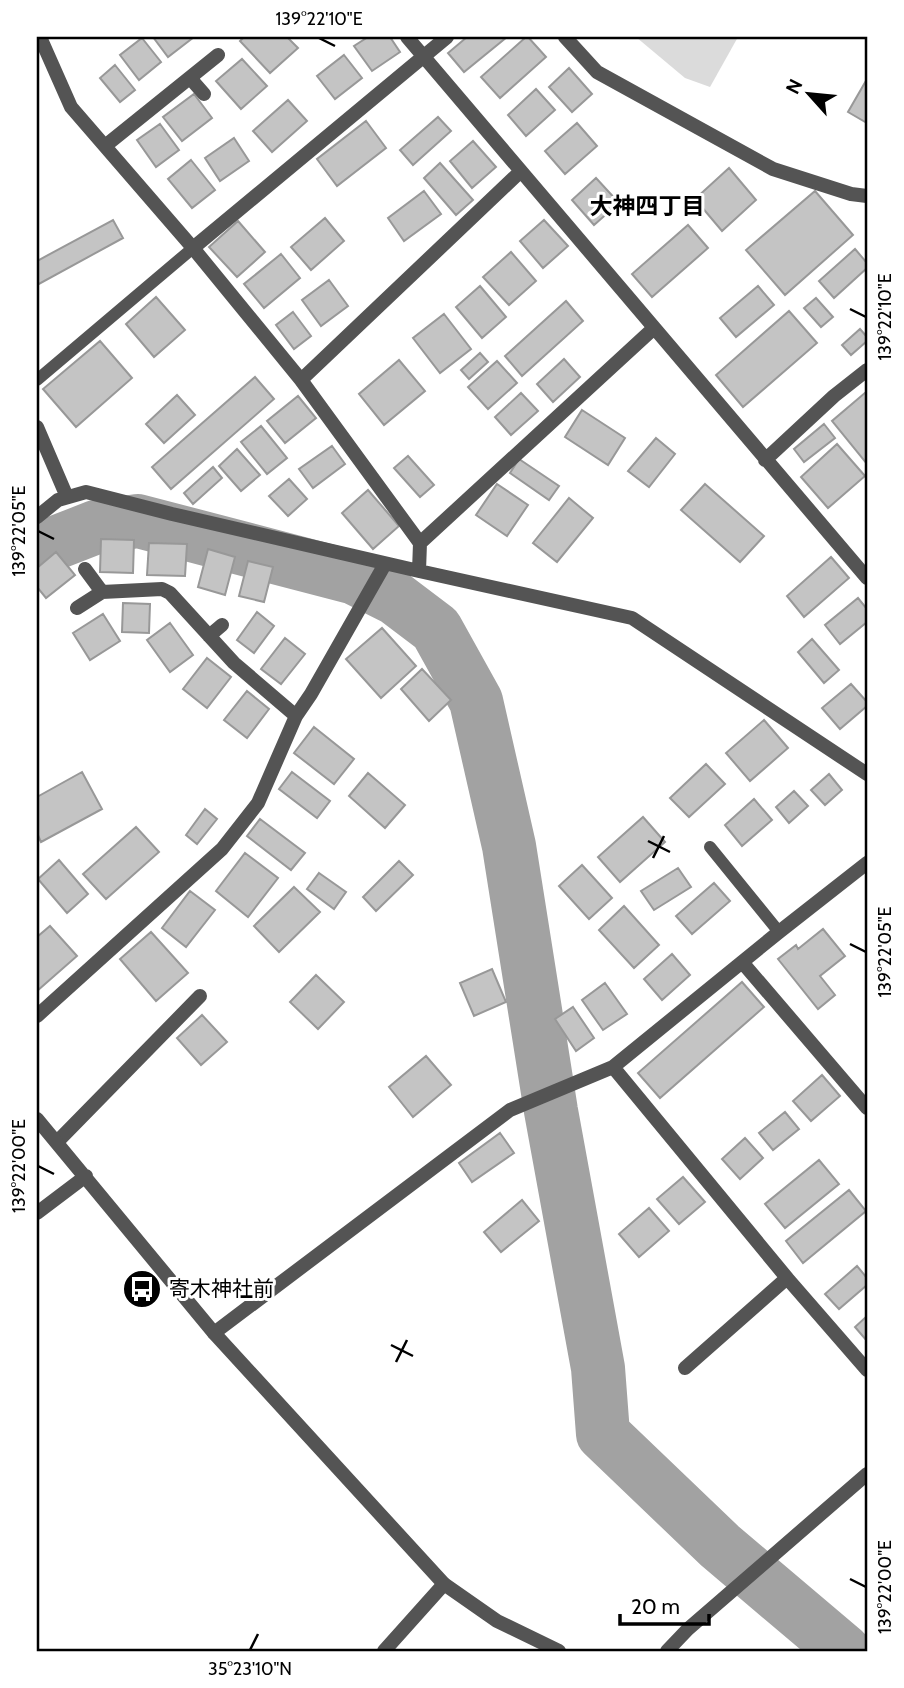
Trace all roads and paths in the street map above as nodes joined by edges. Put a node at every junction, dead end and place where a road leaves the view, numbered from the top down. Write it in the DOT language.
graph roads {
  1 [pos="40,37"];
  2 [pos="407,37"];
  3 [pos="447,37"];
  4 [pos="565,37"];
  5 [pos="218,55"];
  6 [pos="423,56"];
  7 [pos="190,78"];
  8 [pos="204,94"];
  9 [pos="106,146"];
  10 [pos="521,171"];
  11 [pos="867,196"];
  12 [pos="193,248"];
  13 [pos="654,328"];
  14 [pos="867,370"];
  15 [pos="37,380"];
  16 [pos="301,380"];
  17 [pos="37,427"];
  18 [pos="765,460"];
  19 [pos="67,497"];
  20 [pos="37,517"];
  21 [pos="420,543"];
  22 [pos="385,564"];
  23 [pos="85,569"];
  24 [pos="419,571"];
  25 [pos="867,578"];
  26 [pos="102,592"];
  27 [pos="76,608"];
  28 [pos="222,625"];
  29 [pos="209,636"];
  30 [pos="296,716"];
  31 [pos="867,774"];
  32 [pos="710,847"];
  33 [pos="867,863"];
  34 [pos="779,932"];
  35 [pos="742,962"];
  36 [pos="200,996"];
  37 [pos="37,1016"];
  38 [pos="613,1067"];
  39 [pos="867,1108"];
  40 [pos="37,1119"];
  41 [pos="57,1143"];
  42 [pos="86,1177"];
  43 [pos="37,1213"];
  44 [pos="787,1278"];
  45 [pos="214,1333"];
  46 [pos="685,1368"];
  47 [pos="867,1370"];
  48 [pos="867,1474"];
  49 [pos="444,1584"];
  50 [pos="384,1651"];
  51 [pos="559,1651"];
  52 [pos="667,1651"];
  1 -- 9 [label="street"];
  2 -- 6 [label="street"];
  3 -- 6 [label="street"];
  4 -- 11 [label="street"];
  5 -- 7 [label="street"];
  6 -- 10 [label="street"];
  6 -- 12 [label="street"];
  7 -- 8 [label="street"];
  7 -- 9 [label="street"];
  9 -- 12 [label="street"];
  10 -- 13 [label="street"];
  10 -- 16 [label="street"];
  12 -- 15 [label="lane"];
  12 -- 16 [label="street"];
  13 -- 18 [label="street"];
  13 -- 21 [label="street"];
  14 -- 18 [label="street"];
  16 -- 21 [label="street"];
  17 -- 19 [label="street"];
  18 -- 25 [label="street"];
  19 -- 20 [label="street"];
  19 -- 22 [label="street"];
  21 -- 24 [label="street"];
  22 -- 24 [label="street"];
  22 -- 30 [label="street"];
  23 -- 26 [label="street"];
  24 -- 31 [label="street"];
  26 -- 27 [label="street"];
  26 -- 29 [label="street"];
  28 -- 29 [label="street"];
  29 -- 30 [label="street"];
  30 -- 37 [label="street"];
  32 -- 34 [label="lane"];
  33 -- 34 [label="street"];
  34 -- 35 [label="street"];
  35 -- 38 [label="street"];
  35 -- 39 [label="street"];
  36 -- 41 [label="street"];
  38 -- 44 [label="street"];
  38 -- 45 [label="street"];
  40 -- 41 [label="street"];
  41 -- 42 [label="street"];
  42 -- 43 [label="street"];
  42 -- 45 [label="street"];
  44 -- 46 [label="street"];
  44 -- 47 [label="street"];
  45 -- 49 [label="street"];
  48 -- 52 [label="street"];
  49 -- 50 [label="street"];
  49 -- 51 [label="street"];
}
